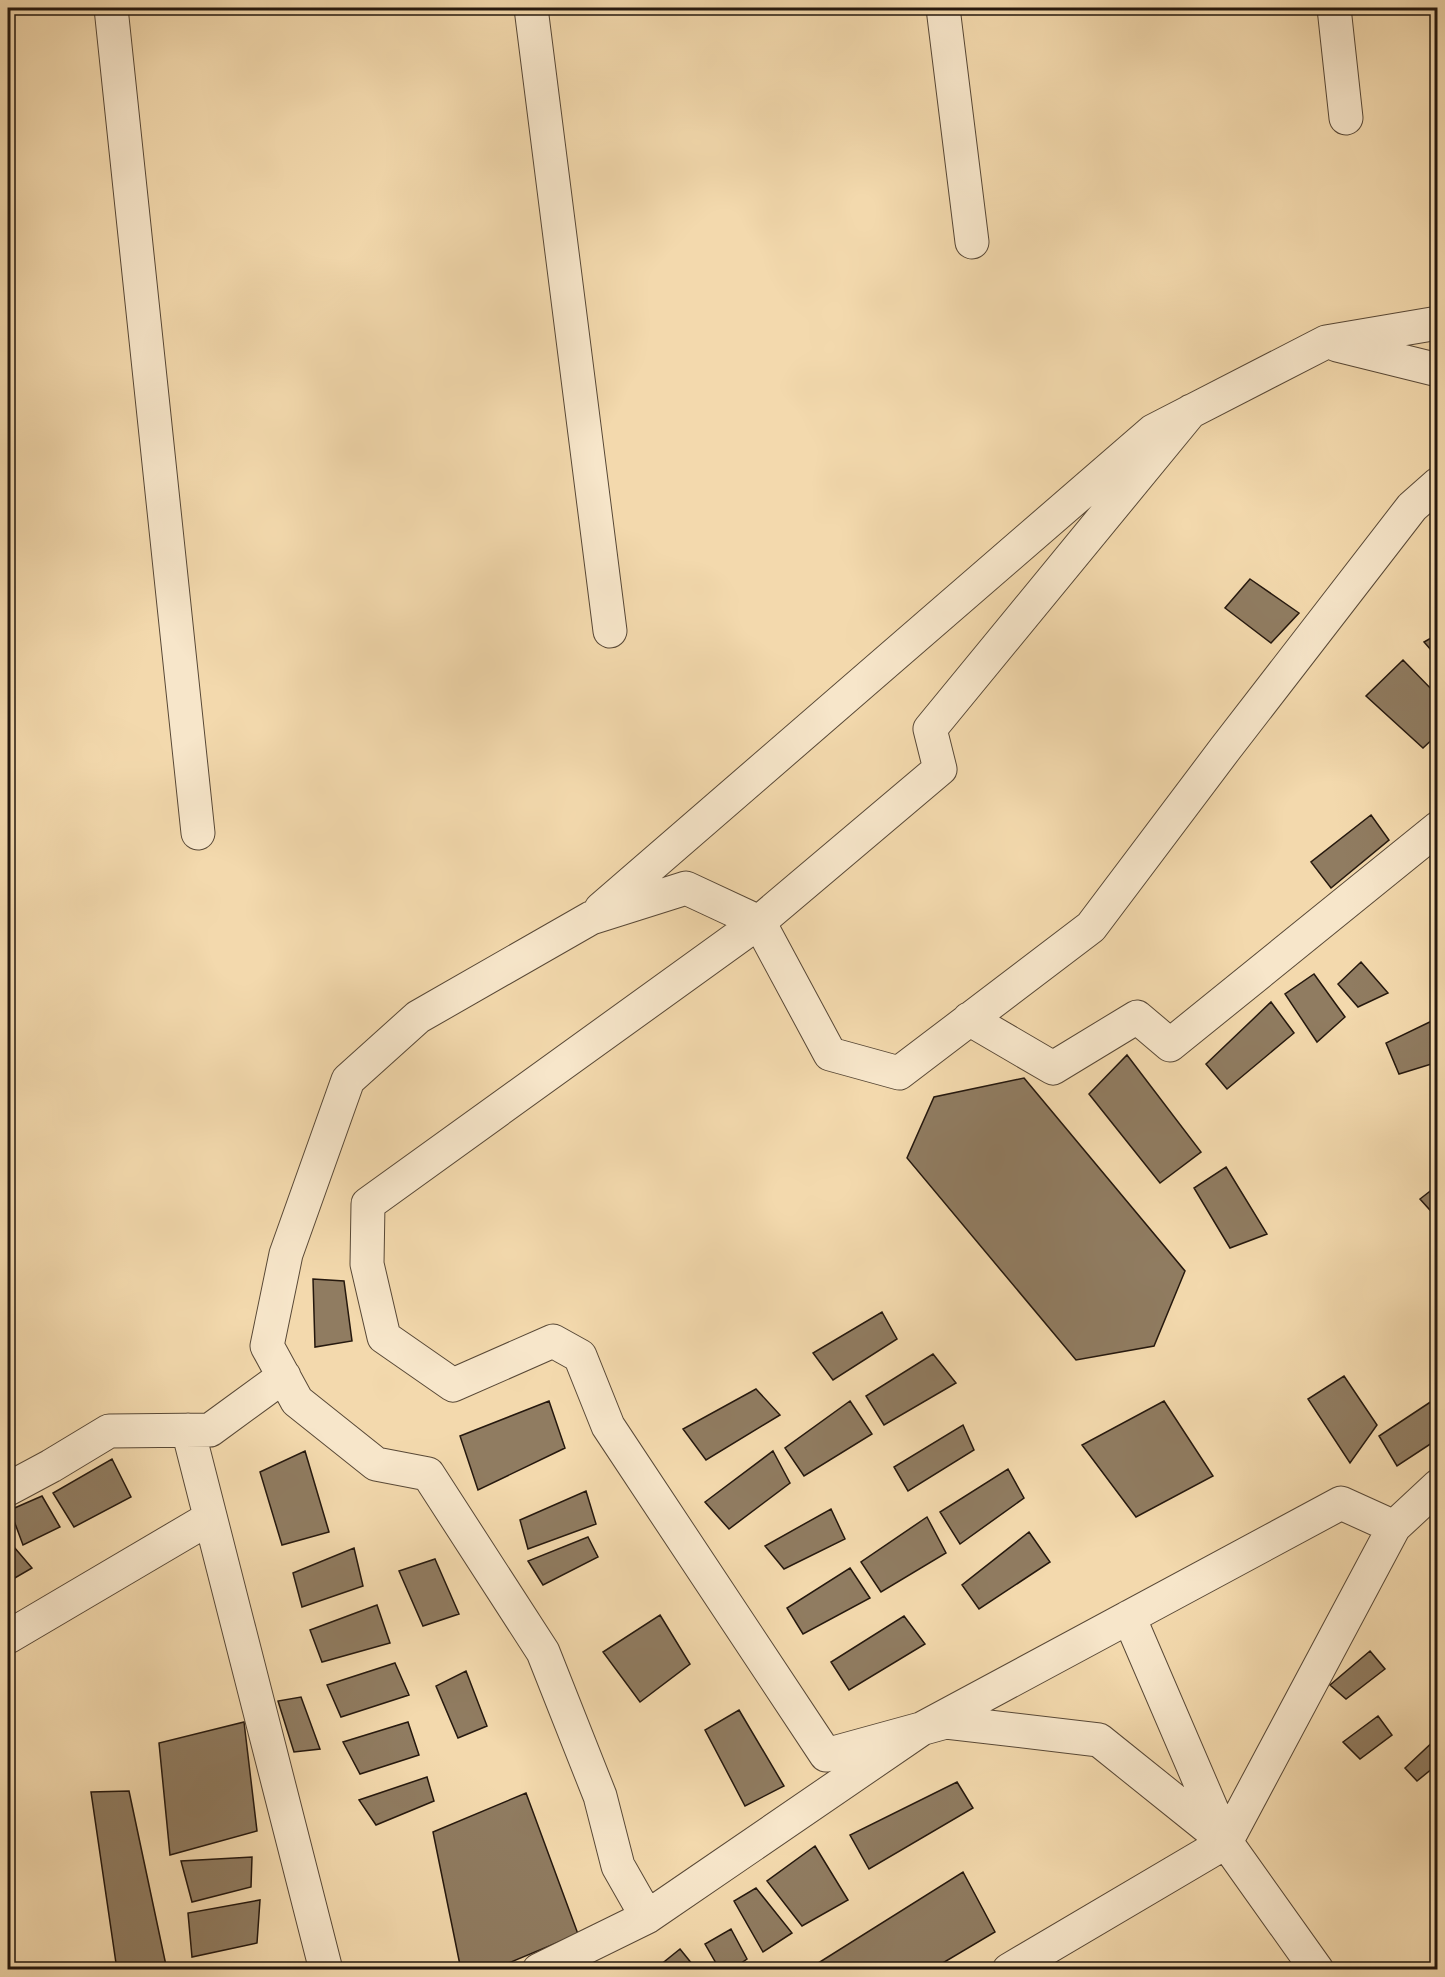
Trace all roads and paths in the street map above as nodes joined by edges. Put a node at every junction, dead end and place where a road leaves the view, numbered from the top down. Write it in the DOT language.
graph roads {
  1 [pos="111,8"];
  2 [pos="531,8"];
  3 [pos="943,8"];
  4 [pos="1334,8"];
  5 [pos="1346,118"];
  6 [pos="972,242"];
  7 [pos="1437,323"];
  8 [pos="1326,342"];
  9 [pos="1437,370"];
  10 [pos="1191,411"];
  11 [pos="1437,484"];
  12 [pos="609,631"];
  13 [pos="1437,828"];
  14 [pos="198,833"];
  15 [pos="591,918"];
  16 [pos="759,922"];
  17 [pos="969,1019"];
  18 [pos="284,1376"];
  19 [pos="188,1430"];
  20 [pos="1437,1486"];
  21 [pos="8,1489"];
  22 [pos="210,1518"];
  23 [pos="1394,1527"];
  24 [pos="1130,1617"];
  25 [pos="8,1637"];
  26 [pos="923,1728"];
  27 [pos="1226,1842"];
  28 [pos="647,1917"];
  29 [pos="326,1970"];
  30 [pos="539,1970"];
  31 [pos="1009,1970"];
  32 [pos="1317,1970"];
  1 -- 14 [label="street"];
  2 -- 12 [label="street"];
  3 -- 6 [label="street"];
  4 -- 5 [label="street"];
  7 -- 8 [label="street"];
  8 -- 9 [label="street"];
  8 -- 10 [label="street"];
  10 -- 15 [label="street"];
  10 -- 16 [label="street"];
  11 -- 17 [label="street"];
  13 -- 17 [label="street"];
  15 -- 16 [label="street"];
  15 -- 18 [label="street"];
  16 -- 17 [label="street"];
  16 -- 26 [label="street"];
  18 -- 19 [label="street"];
  18 -- 28 [label="street"];
  19 -- 21 [label="street"];
  19 -- 22 [label="street"];
  20 -- 23 [label="street"];
  22 -- 25 [label="street"];
  22 -- 29 [label="street"];
  23 -- 24 [label="street"];
  23 -- 27 [label="street"];
  24 -- 26 [label="street"];
  24 -- 27 [label="street"];
  26 -- 27 [label="street"];
  26 -- 28 [label="street"];
  27 -- 31 [label="street"];
  27 -- 32 [label="street"];
  28 -- 30 [label="street"];
}
